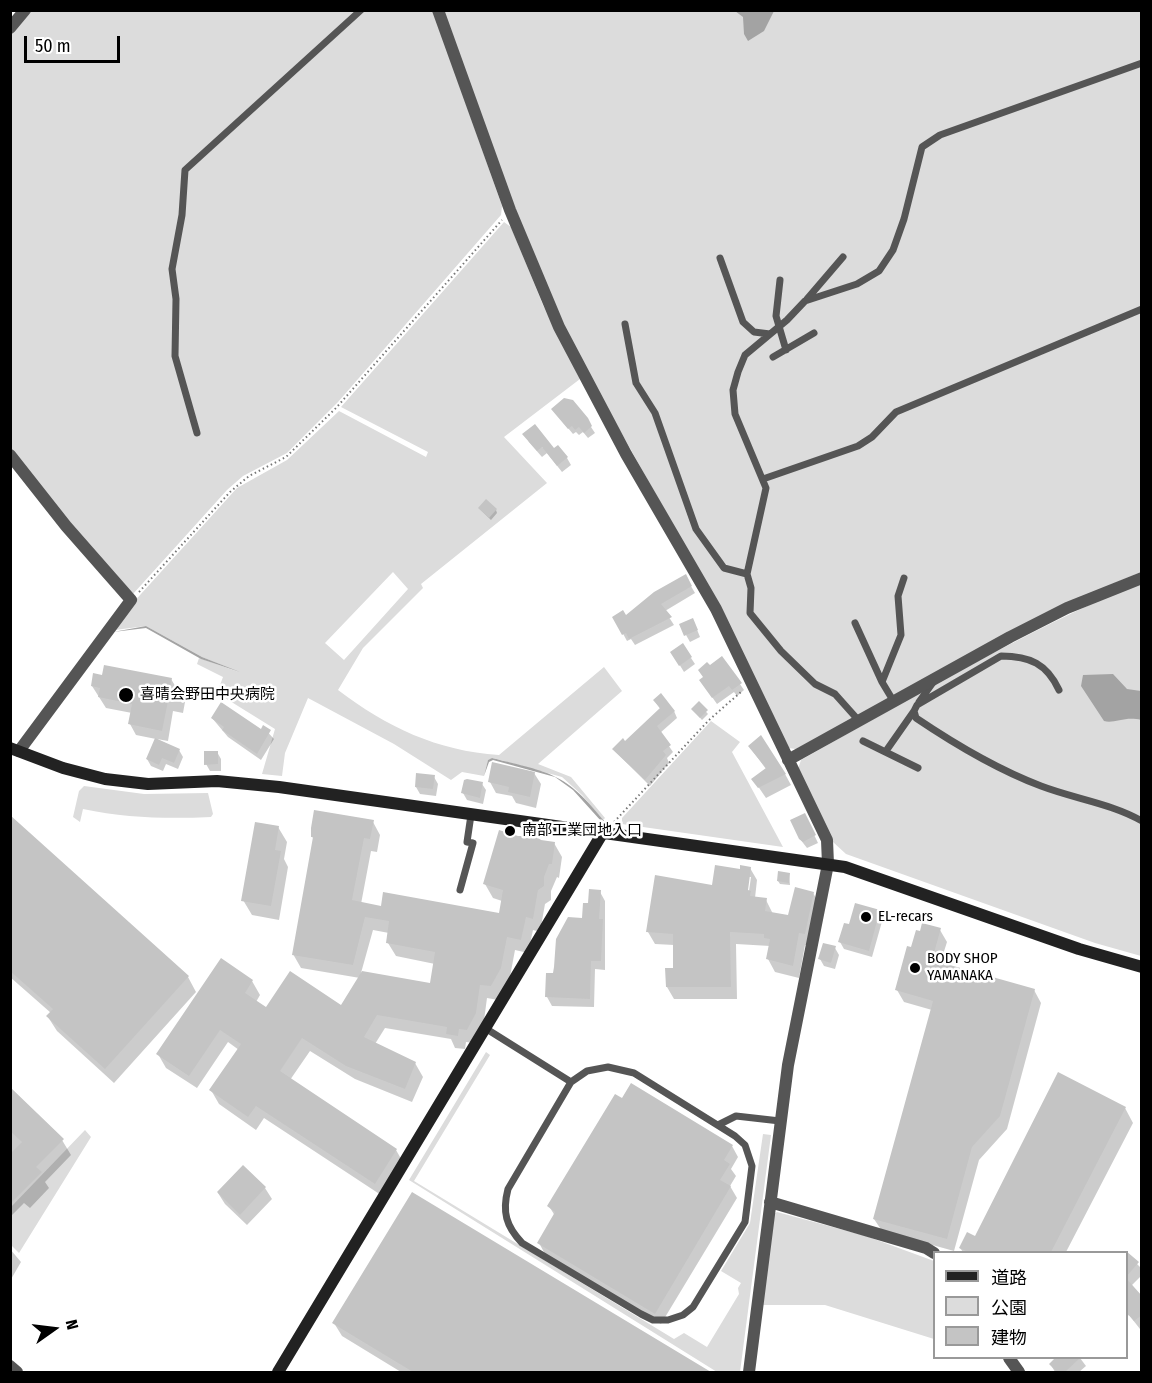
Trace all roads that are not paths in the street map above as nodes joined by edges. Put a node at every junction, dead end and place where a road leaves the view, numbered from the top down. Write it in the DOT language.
graph roads {
  1 [pos="25,10"];
  2 [pos="360,10"];
  3 [pos="438,10"];
  4 [pos="10,28"];
  5 [pos="1142,63"];
  6 [pos="843,257"];
  7 [pos="720,258"];
  8 [pos="780,280"];
  9 [pos="805,301"];
  10 [pos="1142,309"];
  11 [pos="625,324"];
  12 [pos="778,328"];
  13 [pos="814,333"];
  14 [pos="770,334"];
  15 [pos="786,350"];
  16 [pos="773,357"];
  17 [pos="197,433"];
  18 [pos="10,455"];
  19 [pos="763,479"];
  20 [pos="747,574"];
  21 [pos="904,578"];
  22 [pos="1142,578"];
  23 [pos="855,623"];
  24 [pos="935,679"];
  25 [pos="882,682"];
  26 [pos="1059,690"];
  27 [pos="894,702"];
  28 [pos="916,708"];
  29 [pos="860,722"];
  30 [pos="863,741"];
  31 [pos="15,750"];
  32 [pos="886,751"];
  33 [pos="788,760"];
  34 [pos="918,768"];
  35 [pos="471,815"];
  36 [pos="1142,820"];
  37 [pos="602,834"];
  38 [pos="828,864"];
  39 [pos="460,890"];
  40 [pos="1142,967"];
  41 [pos="485,1028"];
  42 [pos="571,1082"];
  43 [pos="780,1121"];
  44 [pos="718,1125"];
  45 [pos="770,1203"];
  46 [pos="933,1252"];
  47 [pos="1010,1359"];
  48 [pos="10,1366"];
  49 [pos="16,1372"];
  50 [pos="278,1372"];
  51 [pos="749,1372"];
  52 [pos="1019,1372"];
  1 -- 4 [label="street"];
  2 -- 17 [label="lane"];
  3 -- 33 [label="street"];
  5 -- 9 [label="lane"];
  6 -- 9 [label="lane"];
  7 -- 14 [label="lane"];
  8 -- 12 [label="lane"];
  9 -- 12 [label="lane"];
  10 -- 19 [label="lane"];
  11 -- 20 [label="lane"];
  12 -- 14 [label="lane"];
  12 -- 15 [label="lane"];
  13 -- 15 [label="lane"];
  14 -- 19 [label="lane"];
  15 -- 16 [label="lane"];
  18 -- 31 [label="street"];
  19 -- 20 [label="lane"];
  20 -- 29 [label="lane"];
  21 -- 25 [label="lane"];
  22 -- 24 [label="street"];
  23 -- 25 [label="lane"];
  24 -- 27 [label="street"];
  24 -- 28 [label="lane"];
  25 -- 27 [label="lane"];
  26 -- 28 [label="lane"];
  27 -- 29 [label="street"];
  28 -- 32 [label="lane"];
  28 -- 36 [label="lane"];
  29 -- 33 [label="street"];
  30 -- 32 [label="lane"];
  31 -- 35 [label="street"];
  32 -- 34 [label="lane"];
  33 -- 38 [label="street"];
  35 -- 37 [label="street"];
  35 -- 39 [label="lane"];
  37 -- 38 [label="street"];
  37 -- 41 [label="street"];
  38 -- 40 [label="street"];
  38 -- 43 [label="street"];
  41 -- 42 [label="lane"];
  41 -- 50 [label="street"];
  42 -- 44 [label="lane"];
  42 -- 44 [label="lane"];
  43 -- 44 [label="lane"];
  43 -- 45 [label="street"];
  45 -- 46 [label="street"];
  45 -- 51 [label="street"];
  47 -- 52 [label="street"];
  48 -- 49 [label="street"];
}
